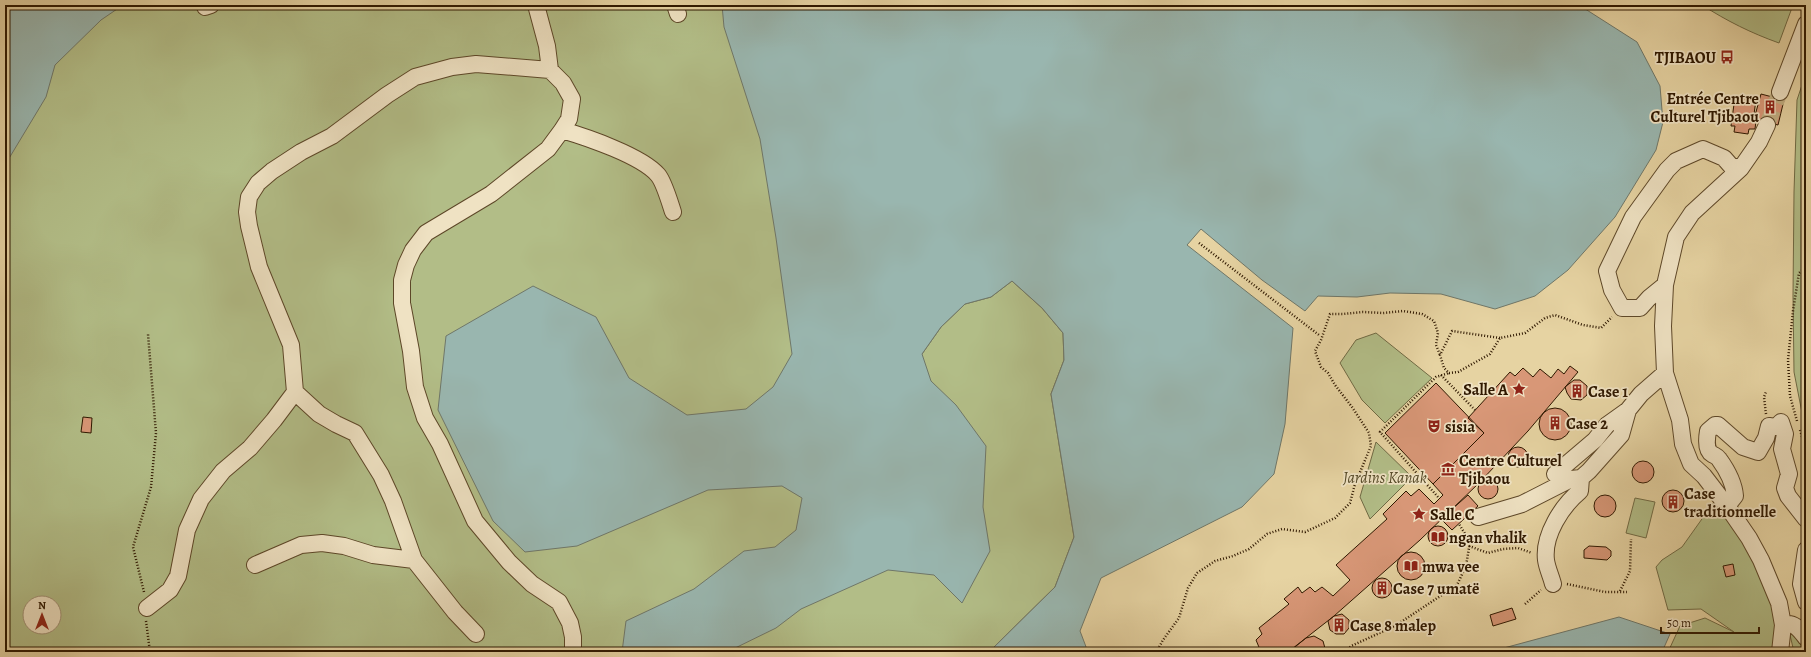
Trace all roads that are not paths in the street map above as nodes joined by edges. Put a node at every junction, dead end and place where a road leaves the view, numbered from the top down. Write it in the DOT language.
graph roads {
  1 [pos="536,5"];
  2 [pos="1806,24"];
  3 [pos="550,70"];
  4 [pos="1782,86"];
  5 [pos="1767,125"];
  6 [pos="562,130"];
  7 [pos="1740,168"];
  8 [pos="673,212"];
  9 [pos="1665,285"];
  10 [pos="1665,374"];
  11 [pos="295,392"];
  12 [pos="1628,410"];
  13 [pos="1555,474"];
  14 [pos="1581,478"];
  15 [pos="1727,506"];
  16 [pos="1478,517"];
  17 [pos="1806,519"];
  18 [pos="1806,550"];
  19 [pos="414,560"];
  20 [pos="255,566"];
  21 [pos="1553,584"];
  22 [pos="1806,602"];
  23 [pos="147,608"];
  24 [pos="1783,625"];
  25 [pos="476,634"];
  26 [pos="1806,638"];
  27 [pos="573,652"];
  28 [pos="1780,652"];
  1 -- 3 [label="street"];
  2 -- 4 [label="street"];
  3 -- 6 [label="street"];
  3 -- 11 [label="street"];
  5 -- 7 [label="street"];
  6 -- 8 [label="street"];
  6 -- 27 [label="street"];
  7 -- 9 [label="street"];
  7 -- 9 [label="street"];
  9 -- 10 [label="street"];
  10 -- 12 [label="street"];
  10 -- 15 [label="street"];
  11 -- 19 [label="street"];
  11 -- 23 [label="street"];
  12 -- 13 [label="street"];
  12 -- 14 [label="street"];
  14 -- 16 [label="street"];
  14 -- 21 [label="street"];
  15 -- 17 [label="street"];
  15 -- 24 [label="street"];
  18 -- 22 [label="street"];
  19 -- 20 [label="street"];
  19 -- 25 [label="street"];
  24 -- 26 [label="street"];
  24 -- 28 [label="street"];
}
